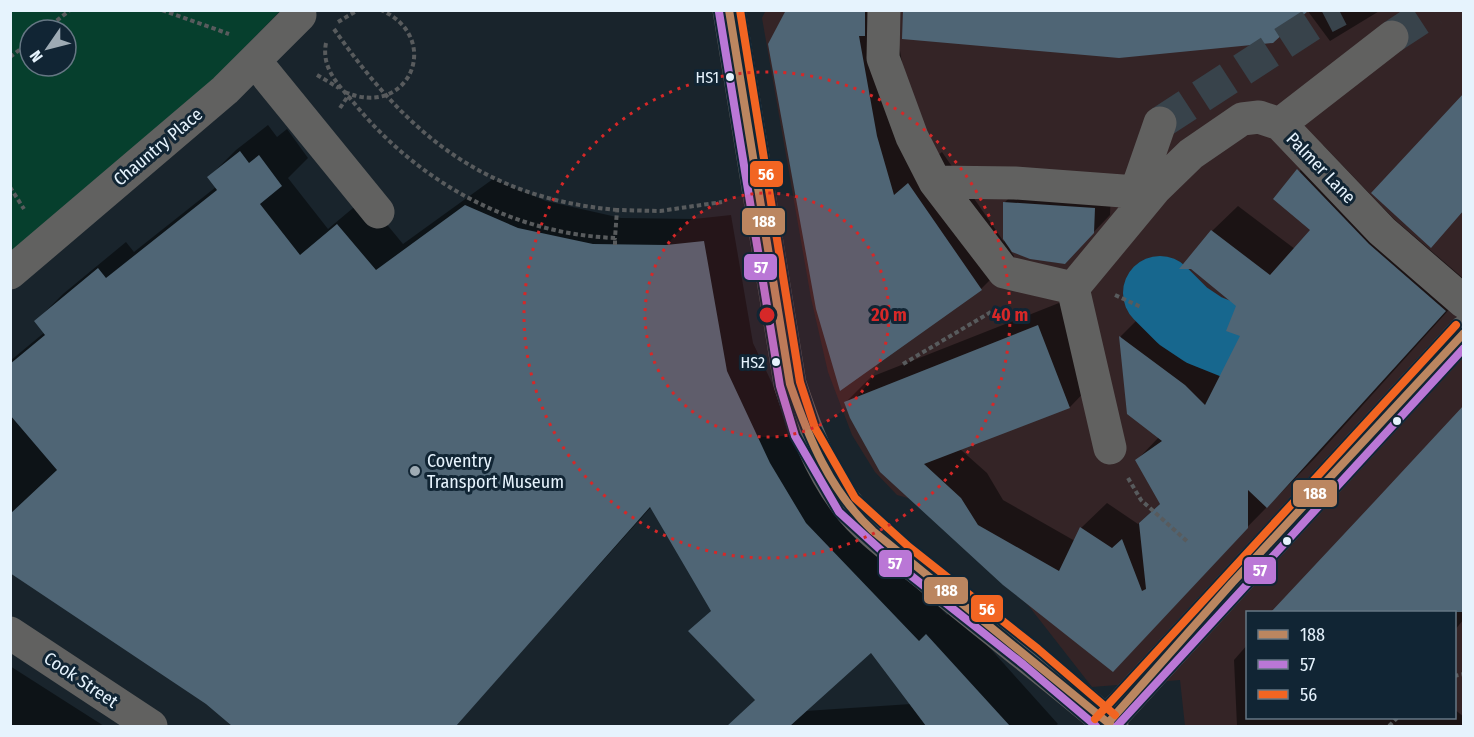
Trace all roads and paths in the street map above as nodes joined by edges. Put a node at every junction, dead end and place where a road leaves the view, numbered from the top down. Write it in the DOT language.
graph roads {
  1 [pos="162,10"];
  2 [pos="358,10"];
  3 [pos="381,10"];
  4 [pos="729,10"];
  5 [pos="884,10"];
  6 [pos="314,17"];
  7 [pos="231,35"];
  8 [pos="1392,37"];
  9 [pos="255,61"];
  10 [pos="313,73"];
  11 [pos="1160,123"];
  12 [pos="1280,124"];
  13 [pos="934,182"];
  14 [pos="10,188"];
  15 [pos="1145,191"];
  16 [pos="709,204"];
  17 [pos="617,210"];
  18 [pos="378,212"];
  19 [pos="20,215"];
  20 [pos="615,238"];
  21 [pos="615,245"];
  22 [pos="10,273"];
  23 [pos="1023,277"];
  24 [pos="1073,288"];
  25 [pos="1464,302"];
  26 [pos="1464,332"];
  27 [pos="903,363"];
  28 [pos="1110,448"];
  29 [pos="1189,543"];
  30 [pos="10,633"];
  31 [pos="1108,725"];
  32 [pos="151,726"];
  1 -- 7 [label="path"];
  2 -- 20 [label="path"];
  3 -- 10 [label="path"];
  4 -- 31 [label="street"];
  5 -- 13 [label="street"];
  6 -- 9 [label="street, Chauntry Place"];
  6 -- 17 [label="path"];
  8 -- 12 [label="street"];
  9 -- 18 [label="street"];
  9 -- 22 [label="street, Chauntry Place"];
  11 -- 15 [label="street"];
  12 -- 15 [label="street, Palmer Lane"];
  12 -- 25 [label="street, Palmer Lane"];
  13 -- 15 [label="street"];
  13 -- 23 [label="street"];
  14 -- 19 [label="path"];
  15 -- 24 [label="street, Palmer Lane"];
  16 -- 17 [label="path"];
  17 -- 20 [label="path"];
  20 -- 21 [label="path"];
  23 -- 24 [label="street"];
  23 -- 27 [label="path"];
  24 -- 28 [label="street"];
  26 -- 31 [label="street"];
  28 -- 29 [label="path"];
  30 -- 32 [label="street, Cook Street"];
}
